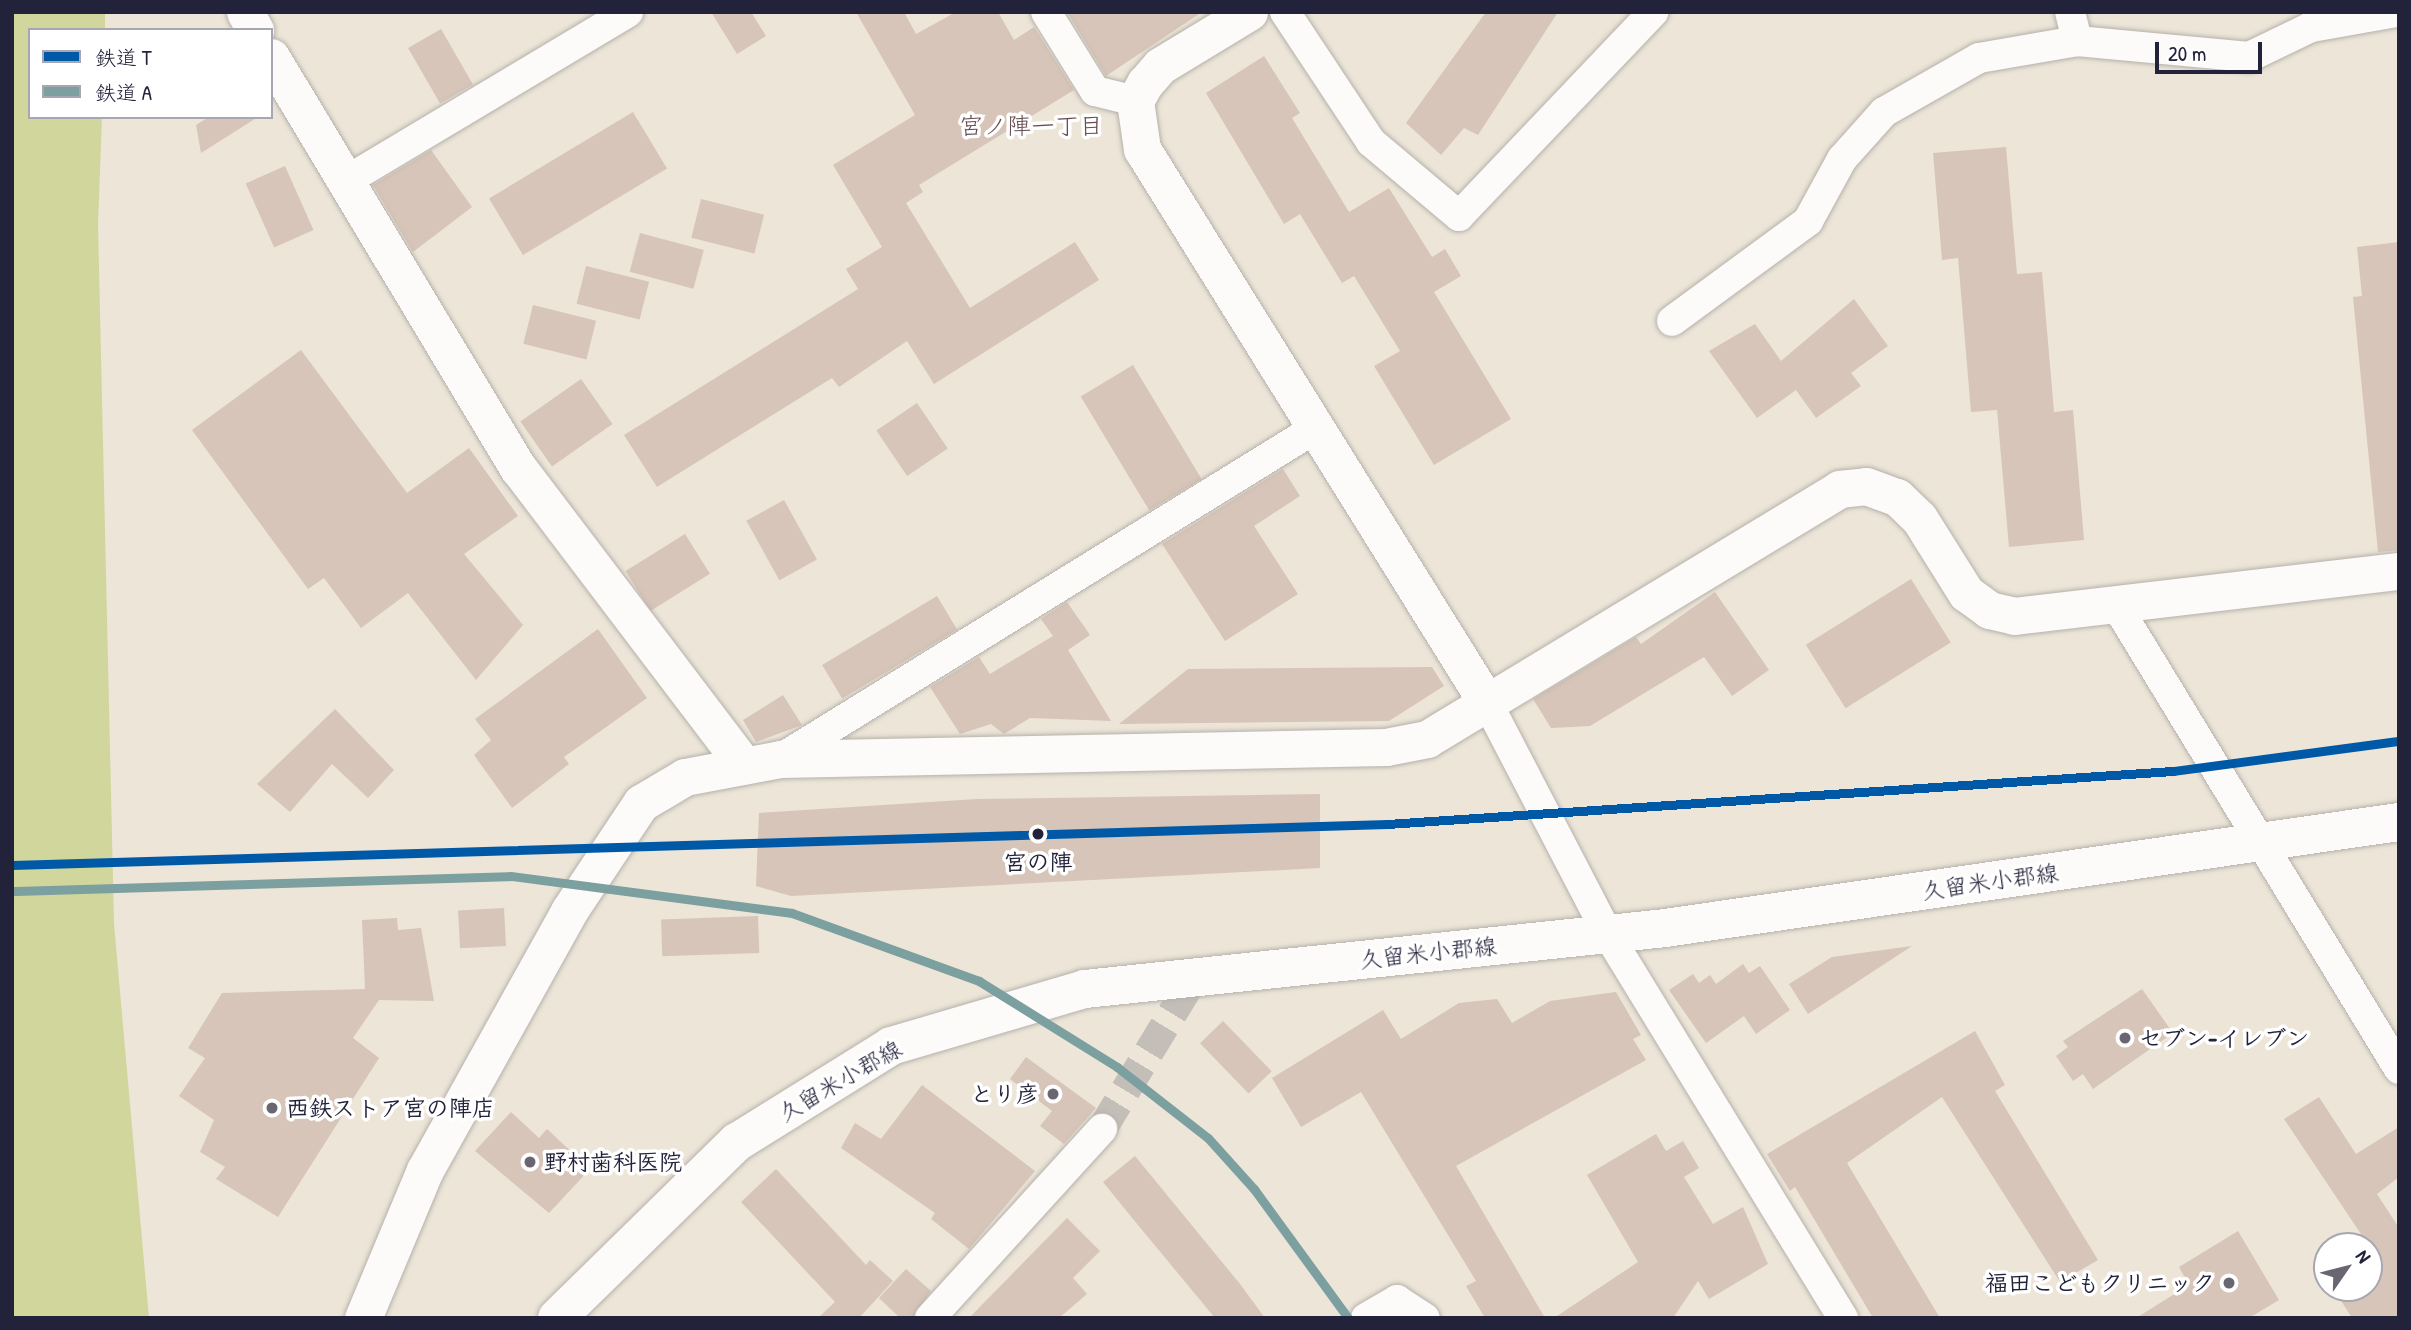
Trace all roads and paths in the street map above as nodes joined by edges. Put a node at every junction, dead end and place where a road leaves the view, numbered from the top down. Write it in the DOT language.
graph roads {
  1 [pos="244,12"];
  2 [pos="628,12"];
  3 [pos="1046,12"];
  4 [pos="1249,12"];
  5 [pos="1285,12"];
  6 [pos="1653,12"];
  7 [pos="2070,12"];
  8 [pos="2396,12"];
  9 [pos="254,28"];
  10 [pos="2077,41"];
  11 [pos="273,60"];
  12 [pos="1135,101"];
  13 [pos="346,181"];
  14 [pos="1672,321"];
  15 [pos="1316,428"];
  16 [pos="2399,570"];
  17 [pos="2118,608"];
  18 [pos="1489,705"];
  19 [pos="780,759"];
  20 [pos="744,765"];
  21 [pos="2399,822"];
  22 [pos="2258,844"];
  23 [pos="1607,933"];
  24 [pos="2399,1069"];
  25 [pos="1102,1129"];
  26 [pos="363,1318"];
  27 [pos="557,1318"];
  28 [pos="930,1318"];
  29 [pos="1366,1318"];
  30 [pos="1425,1318"];
  31 [pos="1843,1318"];
  1 -- 9 [label="street"];
  2 -- 13 [label="street"];
  3 -- 12 [label="street"];
  4 -- 12 [label="street"];
  5 -- 6 [label="street"];
  7 -- 10 [label="street"];
  8 -- 10 [label="street"];
  10 -- 14 [label="street"];
  11 -- 13 [label="street"];
  12 -- 15 [label="street"];
  13 -- 20 [label="street"];
  15 -- 18 [label="street"];
  15 -- 19 [label="street"];
  16 -- 17 [label="street"];
  17 -- 18 [label="street"];
  17 -- 22 [label="street"];
  18 -- 19 [label="street"];
  18 -- 23 [label="street"];
  19 -- 20 [label="street"];
  20 -- 26 [label="street"];
  21 -- 22 [label="main road, 久留米小郡線"];
  22 -- 23 [label="main road, 久留米小郡線"];
  22 -- 24 [label="street"];
  23 -- 27 [label="main road, 久留米小郡線"];
  23 -- 31 [label="street"];
  25 -- 28 [label="street"];
  29 -- 30 [label="street"];
}
